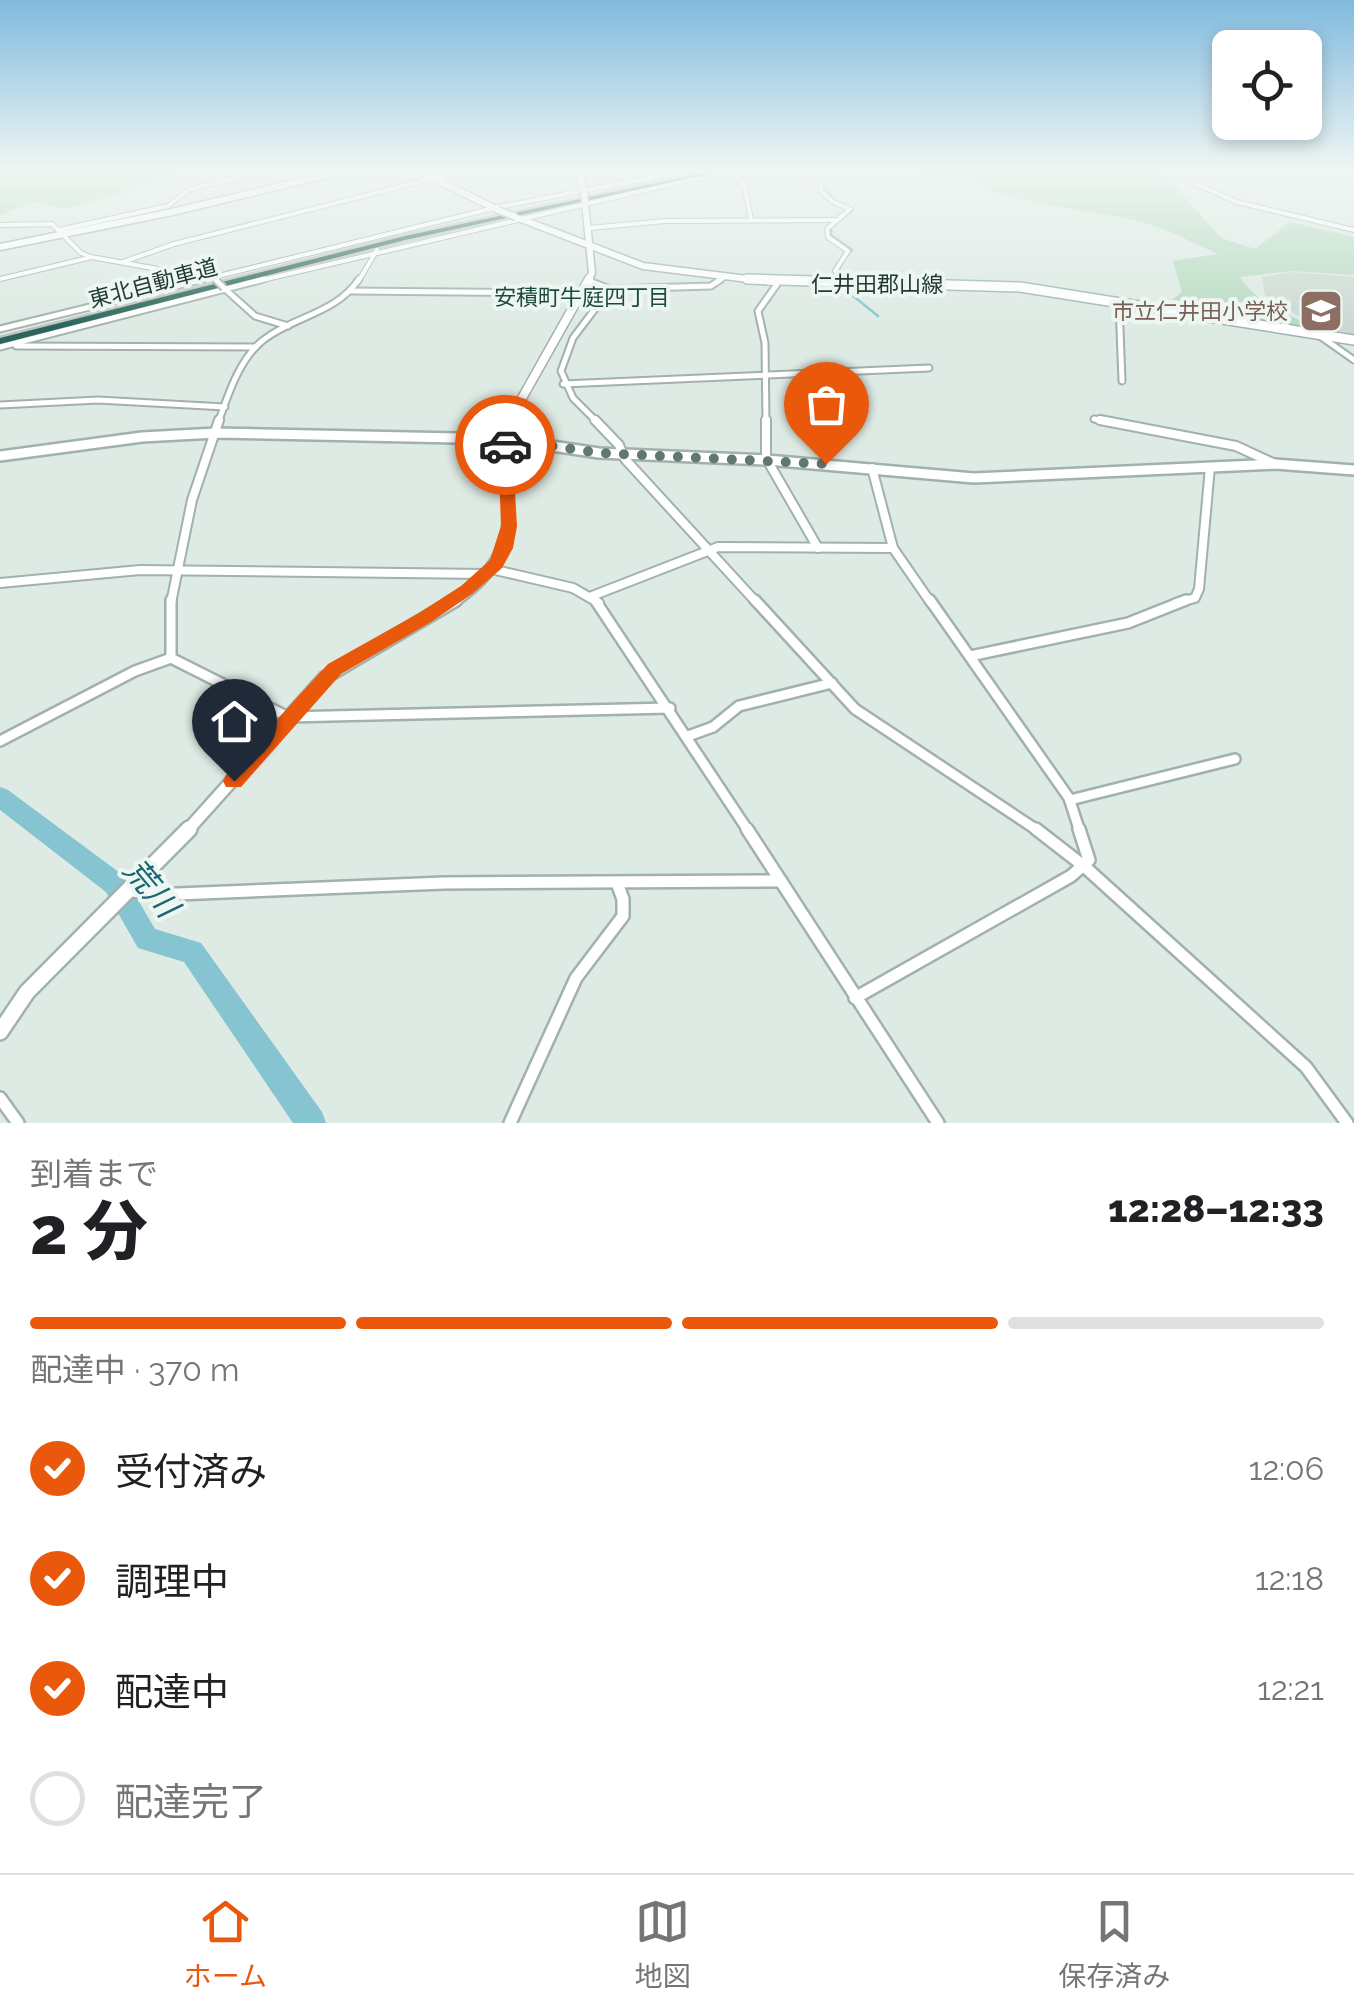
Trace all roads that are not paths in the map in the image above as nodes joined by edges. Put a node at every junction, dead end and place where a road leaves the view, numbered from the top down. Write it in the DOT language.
graph roads {
  1 [pos="100,222"];
  2 [pos="105,222"];
  3 [pos="255,222"];
  4 [pos="438,222"];
  5 [pos="463,222"];
  6 [pos="481,222"];
  7 [pos="499,222"];
  8 [pos="530,222"];
  9 [pos="587,222"];
  10 [pos="642,222"];
  11 [pos="833,222"];
  12 [pos="1321,222"];
  13 [pos="0,225"];
  14 [pos="588,228"];
  15 [pos="1354,230"];
  16 [pos="61,232"];
  17 [pos="590,244"];
  18 [pos="0,246"];
  19 [pos="377,250"];
  20 [pos="91,257"];
  21 [pos="123,262"];
  22 [pos="211,275"];
  23 [pos="0,278"];
  24 [pos="723,278"];
  25 [pos="589,281"];
  26 [pos="776,282"];
  27 [pos="225,289"];
  28 [pos="610,289"];
  29 [pos="351,291"];
  30 [pos="581,293"];
  31 [pos="1119,303"];
  32 [pos="288,326"];
  33 [pos="1320,336"];
  34 [pos="2,340"];
  35 [pos="1354,340"];
  36 [pos="256,346"];
  37 [pos="1354,360"];
  38 [pos="929,368"];
  39 [pos="764,376"];
  40 [pos="1122,381"];
  41 [pos="563,384"];
  42 [pos="0,405"];
  43 [pos="225,407"];
  44 [pos="1094,420"];
  45 [pos="216,433"];
  46 [pos="505,439"];
  47 [pos="624,454"];
  48 [pos="0,456"];
  49 [pos="767,460"];
  50 [pos="1275,464"];
  51 [pos="1210,467"];
  52 [pos="872,468"];
  53 [pos="1354,470"];
  54 [pos="818,548"];
  55 [pos="893,548"];
  56 [pos="710,549"];
  57 [pos="175,570"];
  58 [pos="489,572"];
  59 [pos="0,583"];
  60 [pos="592,596"];
  61 [pos="970,656"];
  62 [pos="171,658"];
  63 [pos="832,683"];
  64 [pos="670,708"];
  65 [pos="288,717"];
  66 [pos="688,736"];
  67 [pos="0,741"];
  68 [pos="1236,759"];
  69 [pos="1070,800"];
  70 [pos="1085,867"];
  71 [pos="781,881"];
  72 [pos="618,883"];
  73 [pos="129,890"];
  74 [pos="855,998"];
  75 [pos="0,1032"];
  76 [pos="0,1098"];
  77 [pos="18,1123"];
  78 [pos="510,1123"];
  79 [pos="938,1123"];
  80 [pos="1347,1123"];
  1 -- 16 [label="street"];
  2 -- 16 [label="street"];
  3 -- 21 [label="street"];
  4 -- 22 [label="street"];
  5 -- 34 [label="highway, 東北自動車道"];
  6 -- 34 [label="highway, 東北自動車道"];
  7 -- 19 [label="street"];
  8 -- 17 [label="main road, 仁井田郡山線"];
  9 -- 14 [label="street"];
  10 -- 14 [label="street"];
  11 -- 26 [label="street"];
  12 -- 15 [label="street"];
  13 -- 16 [label="street"];
  14 -- 17 [label="street"];
  16 -- 18 [label="street"];
  16 -- 20 [label="street"];
  17 -- 24 [label="main road, 仁井田郡山線"];
  17 -- 25 [label="street"];
  19 -- 27 [label="street"];
  19 -- 29 [label="street"];
  20 -- 21 [label="street"];
  20 -- 23 [label="street"];
  21 -- 22 [label="street"];
  22 -- 27 [label="street, bridge"];
  22 -- 34 [label="street"];
  24 -- 26 [label="main road, 仁井田郡山線"];
  24 -- 28 [label="street"];
  25 -- 28 [label="street"];
  25 -- 30 [label="street"];
  26 -- 31 [label="main road, 仁井田郡山線"];
  26 -- 39 [label="street"];
  27 -- 32 [label="street"];
  27 -- 34 [label="street"];
  28 -- 41 [label="street"];
  29 -- 30 [label="street"];
  29 -- 32 [label="street"];
  30 -- 46 [label="street"];
  31 -- 33 [label="main road, 仁井田郡山線"];
  31 -- 40 [label="street"];
  32 -- 36 [label="street"];
  33 -- 35 [label="main road, 仁井田郡山線"];
  33 -- 37 [label="street"];
  34 -- 36 [label="street"];
  36 -- 43 [label="street"];
  38 -- 39 [label="street"];
  39 -- 41 [label="street"];
  39 -- 49 [label="street"];
  41 -- 47 [label="street"];
  42 -- 43 [label="street"];
  43 -- 45 [label="street"];
  44 -- 50 [label="street"];
  45 -- 46 [label="street"];
  45 -- 48 [label="street"];
  45 -- 57 [label="street"];
  46 -- 47 [label="street"];
  46 -- 58 [label="street"];
  47 -- 49 [label="street"];
  47 -- 56 [label="street"];
  49 -- 52 [label="street"];
  49 -- 54 [label="street"];
  50 -- 51 [label="street"];
  50 -- 53 [label="street"];
  51 -- 52 [label="street"];
  51 -- 61 [label="street"];
  52 -- 55 [label="street"];
  54 -- 55 [label="street"];
  54 -- 56 [label="street"];
  55 -- 61 [label="street"];
  56 -- 60 [label="street"];
  56 -- 63 [label="street"];
  57 -- 58 [label="street"];
  57 -- 59 [label="street"];
  57 -- 62 [label="street"];
  58 -- 60 [label="street"];
  58 -- 65 [label="street"];
  60 -- 64 [label="street"];
  61 -- 69 [label="street"];
  62 -- 65 [label="street"];
  62 -- 67 [label="street"];
  63 -- 66 [label="street"];
  63 -- 70 [label="street"];
  64 -- 65 [label="street"];
  64 -- 66 [label="street"];
  65 -- 73 [label="street"];
  66 -- 71 [label="street"];
  68 -- 69 [label="street"];
  69 -- 70 [label="street"];
  70 -- 74 [label="street"];
  70 -- 80 [label="street"];
  71 -- 72 [label="street"];
  71 -- 74 [label="street"];
  72 -- 73 [label="street"];
  72 -- 78 [label="street"];
  73 -- 75 [label="street"];
  74 -- 79 [label="street"];
  76 -- 77 [label="street"];
}
